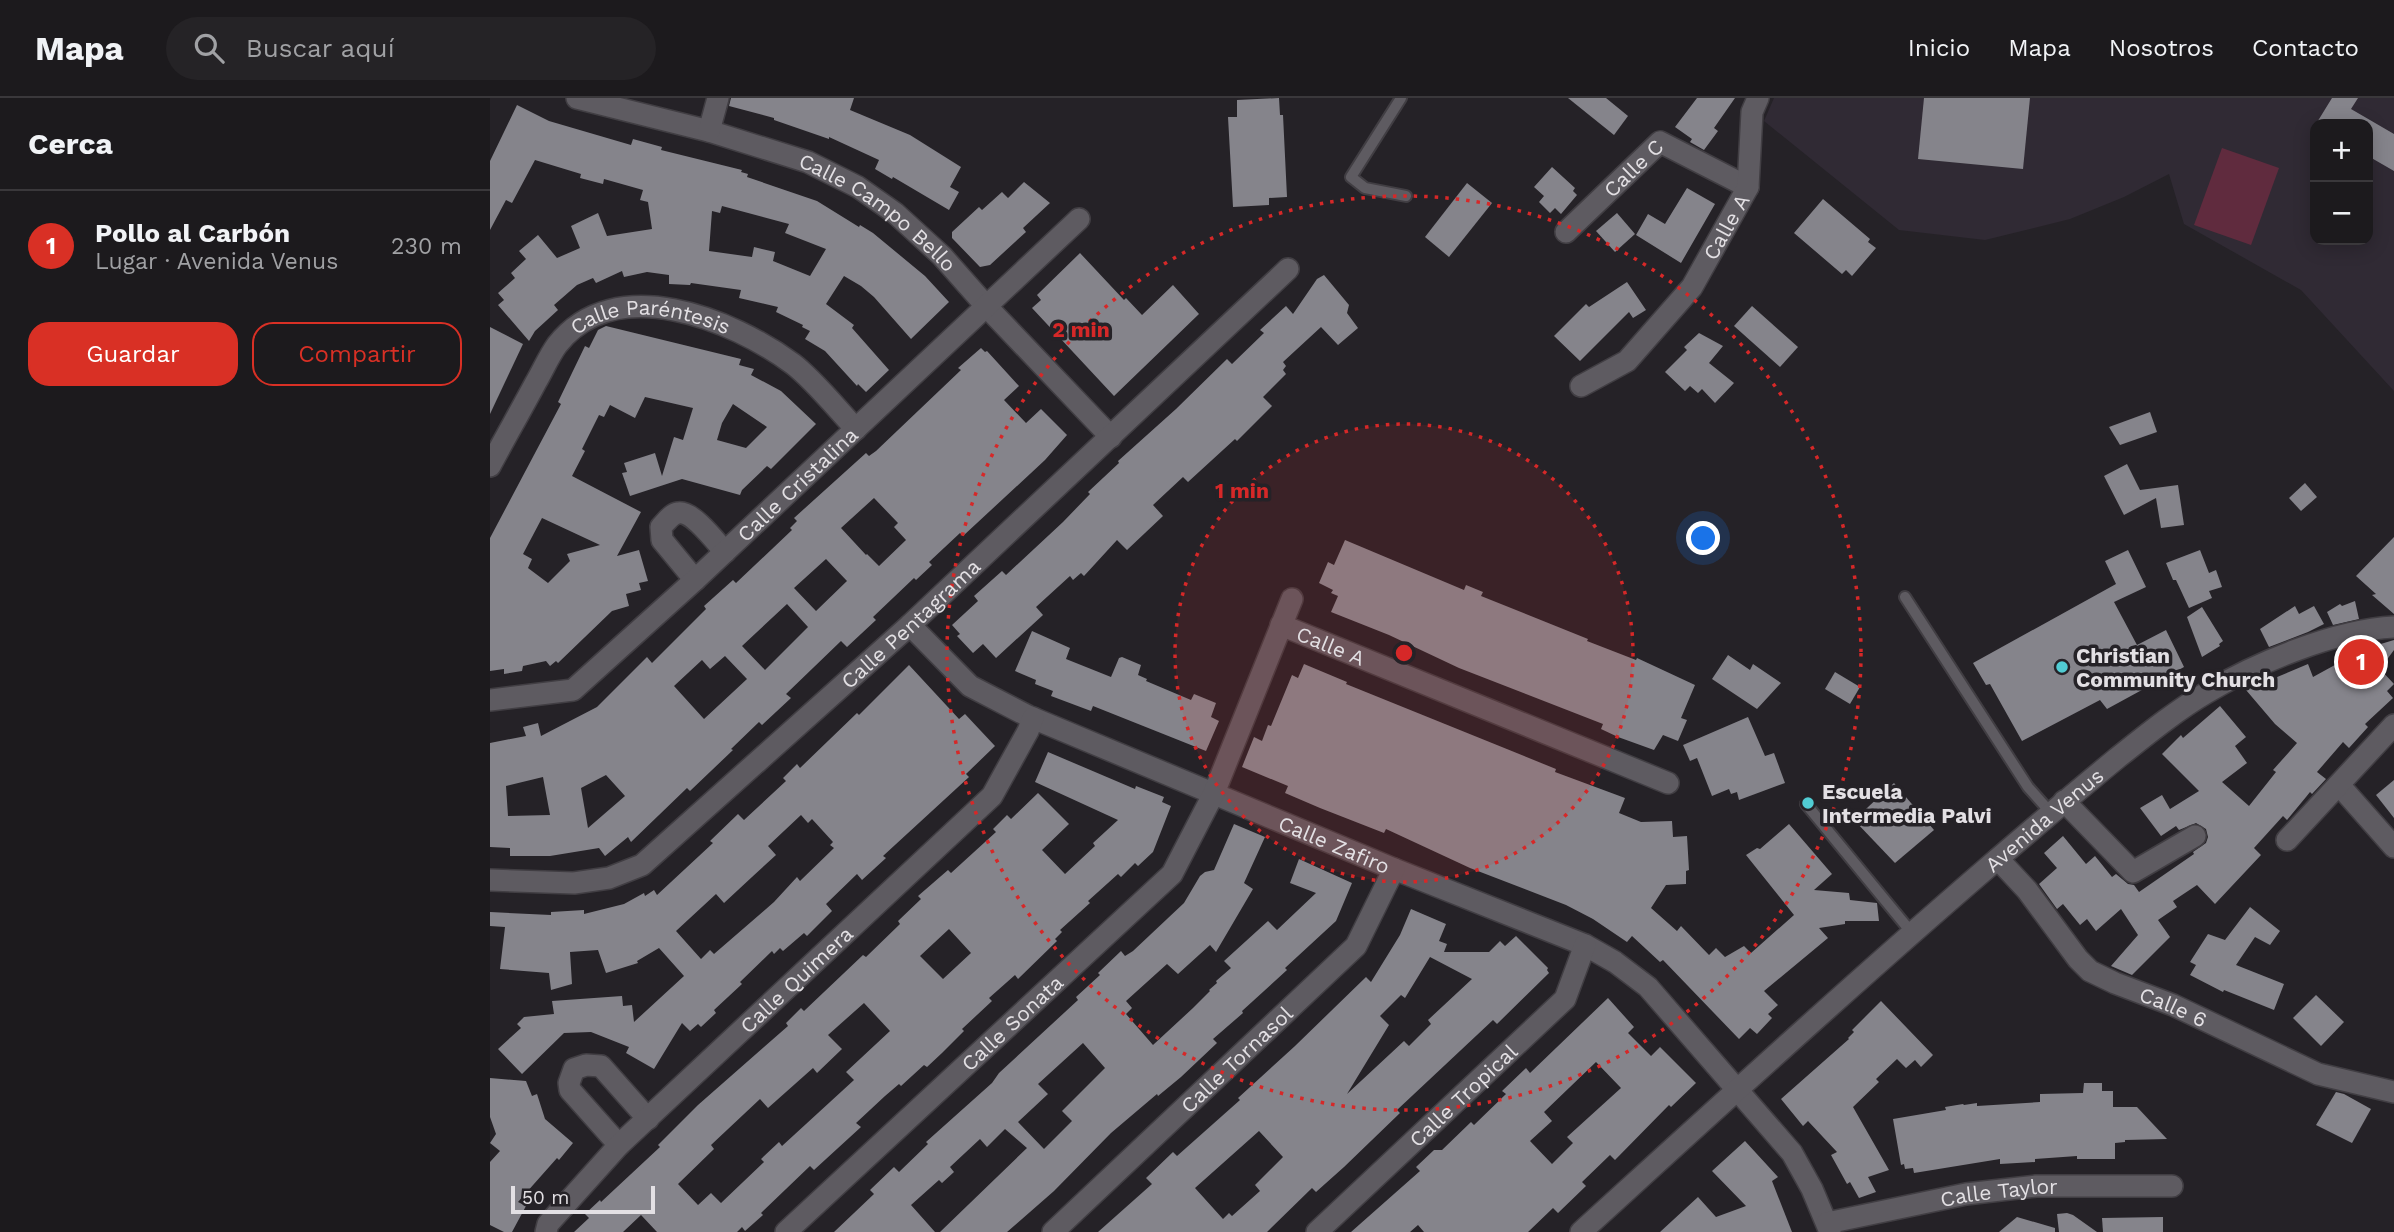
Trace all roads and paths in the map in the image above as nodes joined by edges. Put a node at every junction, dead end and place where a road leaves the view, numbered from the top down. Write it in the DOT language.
graph roads {
  1 [pos="577,98"];
  2 [pos="718,98"];
  3 [pos="1401,98"];
  4 [pos="1758,98"];
  5 [pos="709,131"];
  6 [pos="1748,187"];
  7 [pos="1406,196"];
  8 [pos="1079,219"];
  9 [pos="1566,232"];
  10 [pos="1288,269"];
  11 [pos="987,307"];
  12 [pos="1581,386"];
  13 [pos="856,429"];
  14 [pos="1111,437"];
  15 [pos="490,466"];
  16 [pos="726,552"];
  17 [pos="695,580"];
  18 [pos="1905,597"];
  19 [pos="1292,599"];
  20 [pos="910,625"];
  21 [pos="1281,625"];
  22 [pos="2394,627"];
  23 [pos="490,700"];
  24 [pos="1033,718"];
  25 [pos="2394,725"];
  26 [pos="1668,783"];
  27 [pos="2340,786"];
  28 [pos="1214,793"];
  29 [pos="1806,804"];
  30 [pos="2058,807"];
  31 [pos="2195,836"];
  32 [pos="2287,840"];
  33 [pos="2394,847"];
  34 [pos="1998,859"];
  35 [pos="1394,869"];
  36 [pos="490,880"];
  37 [pos="1912,933"];
  38 [pos="1585,945"];
  39 [pos="1738,1089"];
  40 [pos="2394,1092"];
  41 [pos="648,1119"];
  42 [pos="619,1145"];
  43 [pos="2172,1186"];
  44 [pos="1828,1227"];
  45 [pos="545,1232"];
  46 [pos="786,1232"];
  47 [pos="1054,1232"];
  48 [pos="1317,1232"];
  49 [pos="1581,1232"];
  1 -- 5 [label="street, Calle Campo Bello"];
  2 -- 5 [label="street"];
  3 -- 7 [label="lane"];
  4 -- 6 [label="street, Calle A"];
  5 -- 11 [label="street, Calle Campo Bello"];
  6 -- 9 [label="street, Calle C"];
  6 -- 12 [label="street, Calle A"];
  8 -- 11 [label="street, Calle Cristalina"];
  10 -- 14 [label="street, Calle Pentagrama"];
  11 -- 13 [label="street, Calle Cristalina"];
  11 -- 14 [label="street, Calle Campo Bello"];
  13 -- 15 [label="street, Calle Paréntesis"];
  13 -- 16 [label="street, Calle Cristalina"];
  14 -- 20 [label="street, Calle Pentagrama"];
  16 -- 17 [label="street, Calle Cristalina"];
  16 -- 17 [label="street"];
  17 -- 23 [label="street, Calle Cristalina"];
  18 -- 30 [label="lane"];
  19 -- 21 [label="street"];
  20 -- 24 [label="street, Calle Zafiro"];
  20 -- 36 [label="street, Calle Pentagrama"];
  21 -- 26 [label="street, Calle A"];
  21 -- 28 [label="street, Calle A"];
  22 -- 30 [label="street, Avenida Venus"];
  24 -- 28 [label="street, Calle Zafiro"];
  24 -- 41 [label="street, Calle Quimera"];
  25 -- 27 [label="street"];
  27 -- 32 [label="street"];
  27 -- 33 [label="street"];
  28 -- 35 [label="street, Calle Zafiro"];
  28 -- 46 [label="street, Calle Sonata"];
  29 -- 37 [label="lane"];
  30 -- 31 [label="street"];
  30 -- 34 [label="street, Avenida Venus"];
  34 -- 37 [label="street, Avenida Venus"];
  34 -- 40 [label="street, Calle 6"];
  35 -- 38 [label="street, Calle Zafiro"];
  35 -- 47 [label="street, Calle Tornasol"];
  37 -- 39 [label="street, Avenida Venus"];
  38 -- 39 [label="street, Calle Zafiro"];
  38 -- 48 [label="street, Calle Tropical"];
  39 -- 44 [label="street, Calle Zafiro"];
  39 -- 49 [label="street, Avenida Venus"];
  41 -- 42 [label="street, Calle Quimera"];
  41 -- 42 [label="street"];
  42 -- 45 [label="street, Calle Quimera"];
  43 -- 44 [label="street, Calle Taylor"];
}
